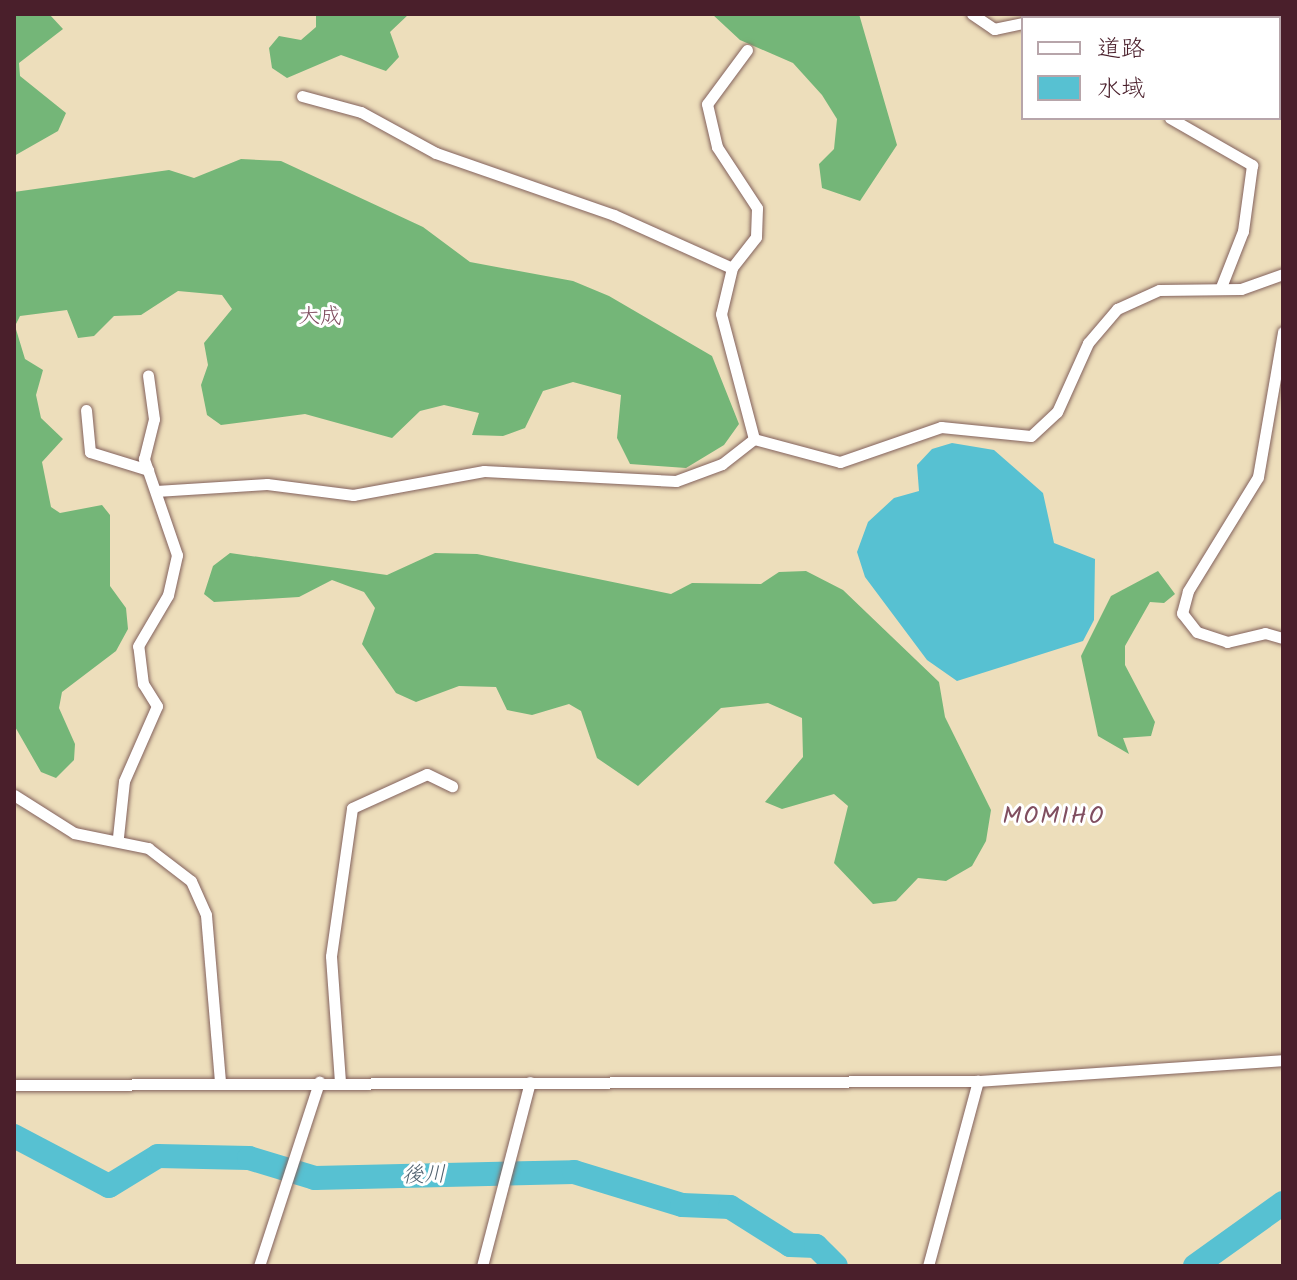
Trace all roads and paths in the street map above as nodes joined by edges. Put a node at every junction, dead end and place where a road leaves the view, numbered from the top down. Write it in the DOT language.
graph roads {
  1 [pos="972,14"];
  2 [pos="1021,23"];
  3 [pos="747,50"];
  4 [pos="302,96"];
  5 [pos="1173,120"];
  6 [pos="732,268"];
  7 [pos="1283,274"];
  8 [pos="1221,287"];
  9 [pos="1283,332"];
  10 [pos="148,375"];
  11 [pos="86,410"];
  12 [pos="754,439"];
  13 [pos="148,470"];
  14 [pos="156,491"];
  15 [pos="1283,638"];
  16 [pos="452,786"];
  17 [pos="14,795"];
  18 [pos="118,837"];
  19 [pos="1283,1060"];
  20 [pos="978,1081"];
  21 [pos="319,1082"];
  22 [pos="340,1082"];
  23 [pos="530,1082"];
  24 [pos="220,1083"];
  25 [pos="14,1085"];
  26 [pos="259,1266"];
  27 [pos="482,1266"];
  28 [pos="928,1266"];
  1 -- 2 [label="street"];
  3 -- 6 [label="street"];
  4 -- 6 [label="street"];
  5 -- 8 [label="street"];
  6 -- 12 [label="street"];
  7 -- 8 [label="street"];
  8 -- 12 [label="street"];
  9 -- 15 [label="street"];
  10 -- 13 [label="street"];
  11 -- 13 [label="street"];
  12 -- 14 [label="street"];
  13 -- 14 [label="street"];
  14 -- 18 [label="street"];
  16 -- 22 [label="street"];
  17 -- 18 [label="street"];
  18 -- 24 [label="street"];
  19 -- 20 [label="street"];
  20 -- 23 [label="street"];
  20 -- 28 [label="street"];
  21 -- 22 [label="street"];
  21 -- 24 [label="street"];
  21 -- 26 [label="street"];
  22 -- 23 [label="street"];
  23 -- 27 [label="street"];
  24 -- 25 [label="street"];
}
